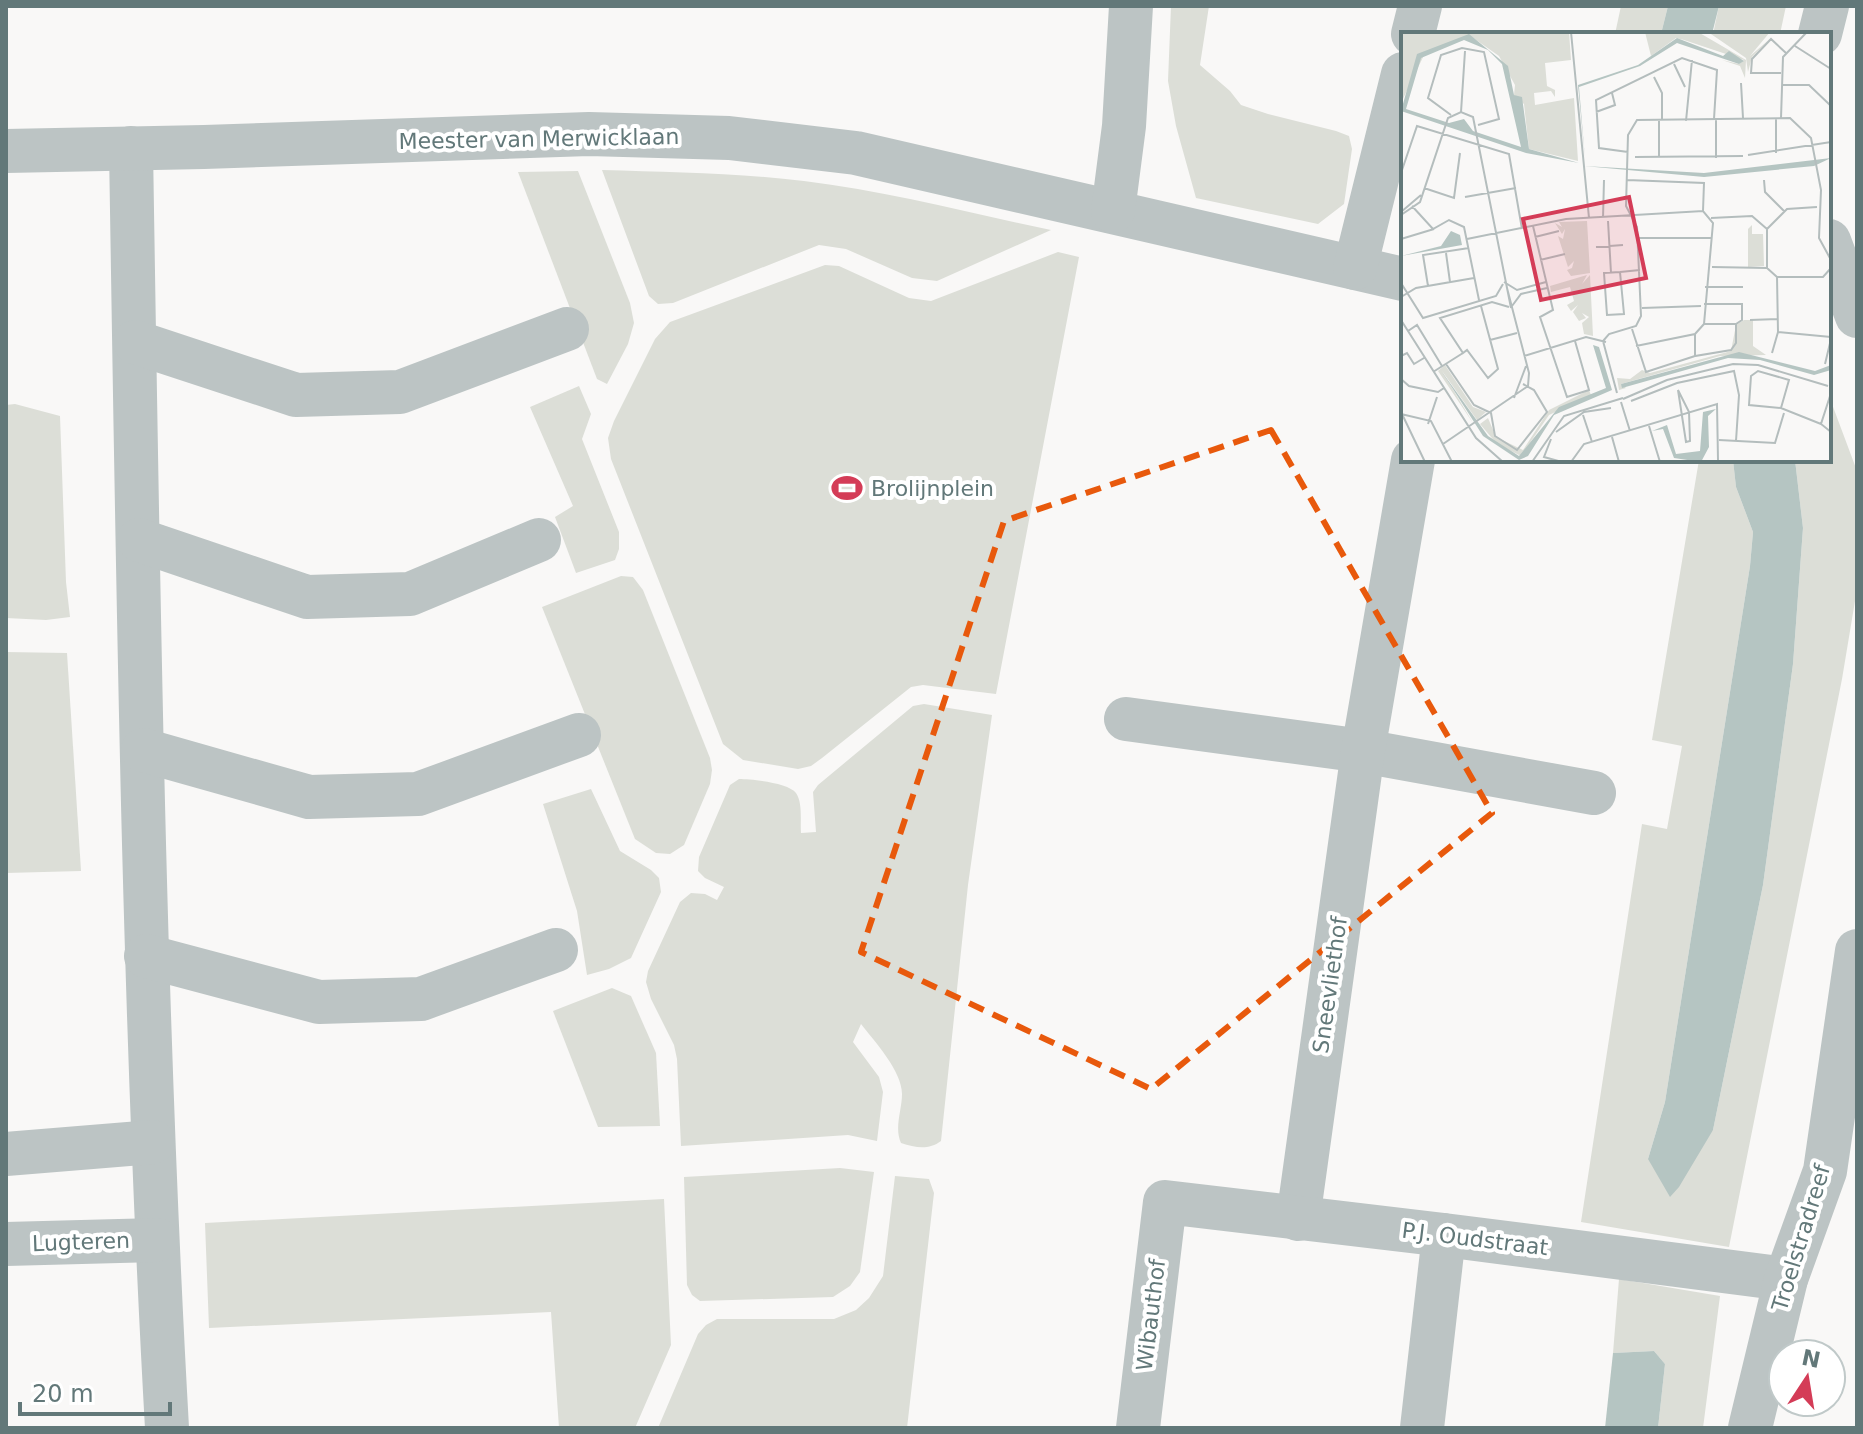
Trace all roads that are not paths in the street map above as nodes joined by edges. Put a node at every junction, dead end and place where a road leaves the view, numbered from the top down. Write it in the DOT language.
graph roads {
  1 [pos="1131,6"];
  2 [pos="1420,6"];
  3 [pos="1827,6"];
  4 [pos="1414,32"];
  5 [pos="1820,32"];
  6 [pos="1401,82"];
  7 [pos="131,148"];
  8 [pos="6,151"];
  9 [pos="1113,211"];
  10 [pos="1831,246"];
  11 [pos="1355,268"];
  12 [pos="1401,279"];
  13 [pos="1857,316"];
  14 [pos="1857,327"];
  15 [pos="567,329"];
  16 [pos="1831,337"];
  17 [pos="135,342"];
  18 [pos="1413,462"];
  19 [pos="139,540"];
  20 [pos="539,540"];
  21 [pos="1126,719"];
  22 [pos="579,735"];
  23 [pos="143,750"];
  24 [pos="1363,751"];
  25 [pos="1594,793"];
  26 [pos="556,950"];
  27 [pos="1857,951"];
  28 [pos="146,956"];
  29 [pos="153,1142"];
  30 [pos="6,1154"];
  31 [pos="1841,1174"];
  32 [pos="1165,1202"];
  33 [pos="1298,1219"];
  34 [pos="1444,1235"];
  35 [pos="157,1240"];
  36 [pos="6,1244"];
  37 [pos="1786,1279"];
  38 [pos="167,1428"];
  39 [pos="1138,1428"];
  40 [pos="1422,1428"];
  41 [pos="1750,1428"];
  1 -- 9 [label="street"];
  2 -- 4 [label="street"];
  3 -- 5 [label="street"];
  6 -- 11 [label="street"];
  7 -- 8 [label="street, Meester van Merwicklaan"];
  7 -- 9 [label="street, Meester van Merwicklaan"];
  7 -- 17 [label="street"];
  9 -- 11 [label="street, Meester van Merwicklaan"];
  10 -- 13 [label="street"];
  11 -- 12 [label="street, Meester van Merwicklaan"];
  14 -- 16 [label="street"];
  15 -- 17 [label="street"];
  17 -- 19 [label="street"];
  18 -- 24 [label="street, Sneevliethof"];
  19 -- 20 [label="street"];
  19 -- 23 [label="street"];
  21 -- 24 [label="street"];
  22 -- 23 [label="street"];
  23 -- 28 [label="street"];
  24 -- 25 [label="street"];
  24 -- 33 [label="street, Sneevliethof"];
  26 -- 28 [label="street"];
  27 -- 31 [label="street, Troelstradreef"];
  28 -- 29 [label="street"];
  29 -- 30 [label="street"];
  29 -- 35 [label="street"];
  31 -- 37 [label="street, Troelstradreef"];
  32 -- 33 [label="street, P.J. Oudstraat"];
  32 -- 39 [label="street, Wibauthof"];
  33 -- 34 [label="street, P.J. Oudstraat"];
  34 -- 37 [label="street, P.J. Oudstraat"];
  34 -- 40 [label="street"];
  35 -- 36 [label="street, Lugteren"];
  35 -- 38 [label="street"];
  37 -- 41 [label="street, Troelstradreef"];
}
